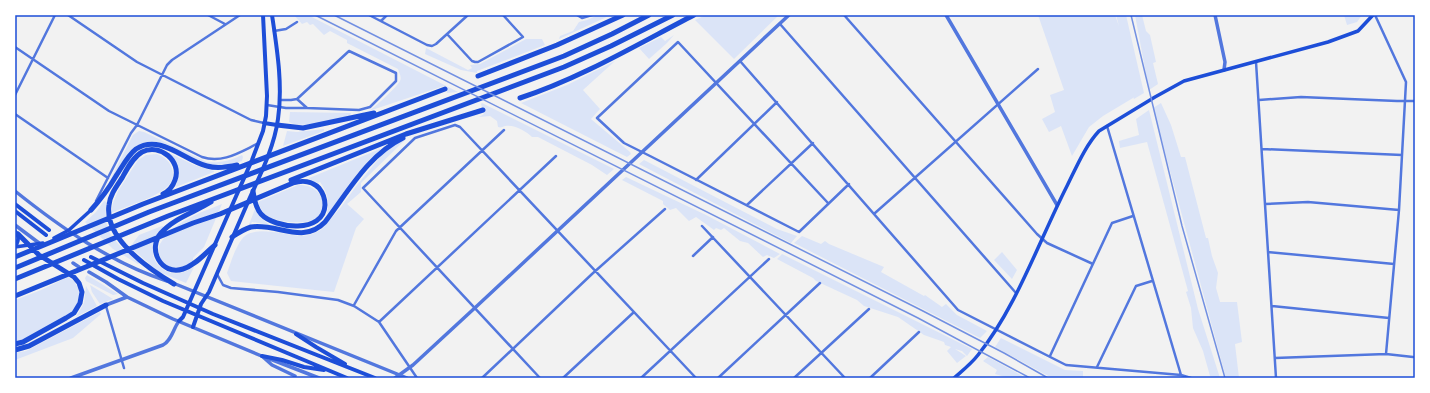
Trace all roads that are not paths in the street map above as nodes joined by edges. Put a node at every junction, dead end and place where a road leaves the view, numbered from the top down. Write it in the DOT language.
graph roads {
  1 [pos="55,15"];
  2 [pos="68,15"];
  3 [pos="208,15"];
  4 [pos="240,15"];
  5 [pos="263,15"];
  6 [pos="272,15"];
  7 [pos="369,15"];
  8 [pos="387,15"];
  9 [pos="468,15"];
  10 [pos="503,15"];
  11 [pos="577,15"];
  12 [pos="592,15"];
  13 [pos="623,15"];
  14 [pos="649,15"];
  15 [pos="672,15"];
  16 [pos="694,15"];
  17 [pos="789,15"];
  18 [pos="844,15"];
  19 [pos="946,15"];
  20 [pos="1215,15"];
  21 [pos="1374,15"];
  22 [pos="381,21"];
  23 [pos="298,22"];
  24 [pos="226,24"];
  25 [pos="780,24"];
  26 [pos="274,31"];
  27 [pos="447,34"];
  28 [pos="15,47"];
  29 [pos="33,59"];
  30 [pos="740,61"];
  31 [pos="1256,62"];
  32 [pos="1038,69"];
  33 [pos="1224,70"];
  34 [pos="163,74"];
  35 [pos="478,76"];
  36 [pos="716,83"];
  37 [pos="445,89"];
  38 [pos="15,95"];
  39 [pos="520,98"];
  40 [pos="297,99"];
  41 [pos="279,100"];
  42 [pos="1259,100"];
  43 [pos="1405,101"];
  44 [pos="1415,101"];
  45 [pos="777,102"];
  46 [pos="998,104"];
  47 [pos="266,105"];
  48 [pos="279,107"];
  49 [pos="307,108"];
  50 [pos="395,108"];
  51 [pos="483,110"];
  52 [pos="15,114"];
  53 [pos="264,123"];
  54 [pos="754,123"];
  55 [pos="137,125"];
  56 [pos="277,125"];
  57 [pos="1107,126"];
  58 [pos="426,128"];
  59 [pos="504,130"];
  60 [pos="956,141"];
  61 [pos="258,144"];
  62 [pos="813,144"];
  63 [pos="1262,149"];
  64 [pos="482,150"];
  65 [pos="642,152"];
  66 [pos="1402,155"];
  67 [pos="556,156"];
  68 [pos="791,164"];
  69 [pos="237,166"];
  70 [pos="108,178"];
  71 [pos="915,178"];
  72 [pos="696,180"];
  73 [pos="849,184"];
  74 [pos="519,190"];
  75 [pos="15,191"];
  76 [pos="253,191"];
  77 [pos="262,194"];
  78 [pos="224,195"];
  79 [pos="828,203"];
  80 [pos="15,204"];
  81 [pos="143,204"];
  82 [pos="1265,204"];
  83 [pos="747,205"];
  84 [pos="1057,205"];
  85 [pos="665,209"];
  86 [pos="91,210"];
  87 [pos="1399,210"];
  88 [pos="15,211"];
  89 [pos="875,213"];
  90 [pos="1133,216"];
  91 [pos="15,225"];
  92 [pos="702,226"];
  93 [pos="399,227"];
  94 [pos="49,230"];
  95 [pos="68,230"];
  96 [pos="558,231"];
  97 [pos="16,232"];
  98 [pos="46,235"];
  99 [pos="232,237"];
  100 [pos="713,237"];
  101 [pos="1042,238"];
  102 [pos="39,243"];
  103 [pos="215,245"];
  104 [pos="30,246"];
  105 [pos="15,247"];
  106 [pos="1268,252"];
  107 [pos="693,256"];
  108 [pos="15,257"];
  109 [pos="91,257"];
  110 [pos="769,259"];
  111 [pos="84,260"];
  112 [pos="73,262"];
  113 [pos="1093,264"];
  114 [pos="1394,264"];
  115 [pos="79,266"];
  116 [pos="437,266"];
  117 [pos="15,268"];
  118 [pos="596,271"];
  119 [pos="88,272"];
  120 [pos="216,274"];
  121 [pos="750,276"];
  122 [pos="15,279"];
  123 [pos="1152,281"];
  124 [pos="820,283"];
  125 [pos="174,284"];
  126 [pos="194,292"];
  127 [pos="1016,293"];
  128 [pos="15,295"];
  129 [pos="127,297"];
  130 [pos="206,297"];
  131 [pos="106,305"];
  132 [pos="354,306"];
  133 [pos="1272,306"];
  134 [pos="475,308"];
  135 [pos="868,309"];
  136 [pos="634,312"];
  137 [pos="786,315"];
  138 [pos="1389,318"];
  139 [pos="179,321"];
  140 [pos="378,322"];
  141 [pos="193,327"];
  142 [pos="997,329"];
  143 [pos="919,332"];
  144 [pos="296,334"];
  145 [pos="15,344"];
  146 [pos="513,349"];
  147 [pos="15,350"];
  148 [pos="670,351"];
  149 [pos="821,353"];
  150 [pos="1386,354"];
  151 [pos="262,356"];
  152 [pos="1050,356"];
  153 [pos="1413,357"];
  154 [pos="1275,358"];
  155 [pos="121,360"];
  156 [pos="1097,367"];
  157 [pos="124,368"];
  158 [pos="410,368"];
  159 [pos="328,370"];
  160 [pos="358,371"];
  161 [pos="401,375"];
  162 [pos="1181,375"];
  163 [pos="296,377"];
  164 [pos="71,378"];
  165 [pos="319,378"];
  166 [pos="347,378"];
  167 [pos="375,378"];
  168 [pos="395,378"];
  169 [pos="407,378"];
  170 [pos="417,378"];
  171 [pos="482,378"];
  172 [pos="540,378"];
  173 [pos="563,378"];
  174 [pos="641,378"];
  175 [pos="696,378"];
  176 [pos="718,378"];
  177 [pos="794,378"];
  178 [pos="845,378"];
  179 [pos="870,378"];
  180 [pos="954,378"];
  181 [pos="1191,378"];
  182 [pos="1276,378"];
  1 -- 29 [label="street"];
  2 -- 34 [label="street"];
  3 -- 24 [label="street"];
  4 -- 24 [label="street"];
  5 -- 47 [label="main road"];
  6 -- 26 [label="main road"];
  7 -- 22 [label="street"];
  8 -- 22 [label="street"];
  9 -- 27 [label="street"];
  10 -- 27 [label="street"];
  11 -- 12 [label="street"];
  13 -- 35 [label="highway"];
  14 -- 117 [label="highway"];
  15 -- 78 [label="highway"];
  16 -- 39 [label="highway"];
  17 -- 25 [label="street"];
  18 -- 60 [label="street"];
  19 -- 46 [label="street"];
  20 -- 33 [label="street"];
  21 -- 31 [label="main road"];
  21 -- 43 [label="street"];
  22 -- 27 [label="street"];
  23 -- 26 [label="street"];
  24 -- 34 [label="street"];
  25 -- 30 [label="street"];
  25 -- 71 [label="street"];
  26 -- 41 [label="main road"];
  28 -- 29 [label="street"];
  29 -- 38 [label="street"];
  29 -- 55 [label="street"];
  30 -- 36 [label="street"];
  30 -- 45 [label="street"];
  31 -- 33 [label="main road"];
  31 -- 42 [label="street"];
  32 -- 46 [label="street"];
  33 -- 57 [label="main road"];
  34 -- 53 [label="street"];
  34 -- 55 [label="street"];
  36 -- 54 [label="street"];
  36 -- 65 [label="street"];
  36 -- 65 [label="street"];
  37 -- 50 [label="highway"];
  40 -- 41 [label="street"];
  40 -- 49 [label="street"];
  40 -- 49 [label="street"];
  41 -- 48 [label="main road"];
  42 -- 43 [label="street"];
  42 -- 63 [label="street"];
  43 -- 44 [label="street"];
  43 -- 66 [label="street"];
  45 -- 54 [label="street"];
  45 -- 62 [label="street"];
  46 -- 60 [label="street"];
  46 -- 84 [label="street"];
  47 -- 48 [label="street"];
  47 -- 53 [label="main road"];
  48 -- 49 [label="street"];
  48 -- 56 [label="main road"];
  50 -- 56 [label="highway"];
  50 -- 69 [label="highway"];
  51 -- 58 [label="highway"];
  52 -- 70 [label="street"];
  53 -- 56 [label="main road"];
  53 -- 61 [label="main road"];
  54 -- 68 [label="street"];
  54 -- 72 [label="street"];
  55 -- 61 [label="street"];
  55 -- 70 [label="street"];
  56 -- 76 [label="main road"];
  57 -- 84 [label="main road"];
  57 -- 90 [label="street"];
  58 -- 77 [label="highway"];
  58 -- 99 [label="highway"];
  59 -- 64 [label="street"];
  60 -- 71 [label="street"];
  60 -- 101 [label="street"];
  61 -- 103 [label="main road"];
  62 -- 68 [label="street"];
  62 -- 73 [label="street"];
  63 -- 66 [label="street"];
  63 -- 82 [label="street"];
  64 -- 74 [label="street"];
  64 -- 93 [label="street"];
  64 -- 93 [label="street"];
  65 -- 72 [label="street"];
  65 -- 96 [label="street"];
  66 -- 87 [label="street"];
  67 -- 74 [label="street"];
  68 -- 79 [label="street"];
  68 -- 83 [label="street"];
  69 -- 81 [label="highway"];
  69 -- 86 [label="highway"];
  70 -- 86 [label="street"];
  71 -- 89 [label="street"];
  71 -- 127 [label="street"];
  72 -- 83 [label="street"];
  73 -- 79 [label="street"];
  73 -- 89 [label="street"];
  74 -- 96 [label="street"];
  74 -- 116 [label="street"];
  75 -- 95 [label="street"];
  76 -- 77 [label="highway"];
  76 -- 99 [label="main road"];
  77 -- 128 [label="highway"];
  78 -- 103 [label="highway"];
  78 -- 122 [label="highway"];
  79 -- 83 [label="street"];
  80 -- 94 [label="main road"];
  81 -- 108 [label="highway"];
  81 -- 125 [label="highway"];
  82 -- 87 [label="street"];
  82 -- 106 [label="street"];
  84 -- 101 [label="main road"];
  85 -- 118 [label="street"];
  86 -- 95 [label="main road"];
  87 -- 114 [label="street"];
  88 -- 98 [label="main road"];
  89 -- 142 [label="street"];
  90 -- 113 [label="street"];
  90 -- 123 [label="street"];
  91 -- 102 [label="street"];
  92 -- 100 [label="street"];
  93 -- 116 [label="street"];
  93 -- 132 [label="street"];
  95 -- 104 [label="main road"];
  95 -- 125 [label="street"];
  96 -- 118 [label="street"];
  96 -- 134 [label="street"];
  97 -- 104 [label="highway"];
  97 -- 105 [label="main road"];
  99 -- 120 [label="main road"];
  100 -- 107 [label="street"];
  100 -- 121 [label="street"];
  101 -- 113 [label="street"];
  101 -- 127 [label="main road"];
  103 -- 126 [label="main road"];
  104 -- 105 [label="main road"];
  104 -- 145 [label="highway"];
  106 -- 114 [label="street"];
  106 -- 133 [label="street"];
  109 -- 160 [label="main road"];
  110 -- 121 [label="street"];
  111 -- 159 [label="main road"];
  112 -- 115 [label="street"];
  113 -- 152 [label="street"];
  114 -- 138 [label="street"];
  116 -- 134 [label="street"];
  116 -- 140 [label="street"];
  118 -- 136 [label="street"];
  118 -- 146 [label="street"];
  119 -- 129 [label="street"];
  120 -- 130 [label="main road"];
  120 -- 132 [label="street"];
  121 -- 137 [label="street"];
  121 -- 148 [label="street"];
  123 -- 156 [label="street"];
  123 -- 162 [label="street"];
  124 -- 137 [label="street"];
  125 -- 126 [label="street"];
  126 -- 130 [label="street"];
  126 -- 139 [label="main road"];
  127 -- 142 [label="main road"];
  129 -- 131 [label="street"];
  129 -- 139 [label="street"];
  130 -- 141 [label="main road"];
  130 -- 144 [label="street"];
  131 -- 147 [label="highway"];
  131 -- 155 [label="street"];
  132 -- 140 [label="street"];
  133 -- 138 [label="street"];
  133 -- 154 [label="street"];
  134 -- 146 [label="street"];
  134 -- 158 [label="street"];
  135 -- 149 [label="street"];
  136 -- 148 [label="street"];
  136 -- 173 [label="street"];
  137 -- 149 [label="street"];
  137 -- 176 [label="street"];
  138 -- 150 [label="street"];
  139 -- 141 [label="street"];
  139 -- 155 [label="street"];
  140 -- 158 [label="street"];
  141 -- 151 [label="street"];
  142 -- 152 [label="street"];
  142 -- 180 [label="main road"];
  143 -- 179 [label="street"];
  144 -- 160 [label="main road"];
  144 -- 161 [label="street"];
  146 -- 171 [label="street"];
  146 -- 172 [label="street"];
  148 -- 174 [label="street"];
  148 -- 175 [label="street"];
  149 -- 177 [label="street"];
  149 -- 178 [label="street"];
  150 -- 153 [label="street"];
  150 -- 154 [label="street"];
  151 -- 159 [label="main road"];
  151 -- 163 [label="street"];
  151 -- 165 [label="street"];
  152 -- 156 [label="street"];
  154 -- 182 [label="street"];
  155 -- 157 [label="street"];
  155 -- 164 [label="street"];
  156 -- 162 [label="street"];
  158 -- 161 [label="street"];
  158 -- 170 [label="street"];
  159 -- 166 [label="main road"];
  160 -- 167 [label="main road"];
  161 -- 168 [label="street"];
  161 -- 169 [label="street"];
  162 -- 181 [label="street"];
}
